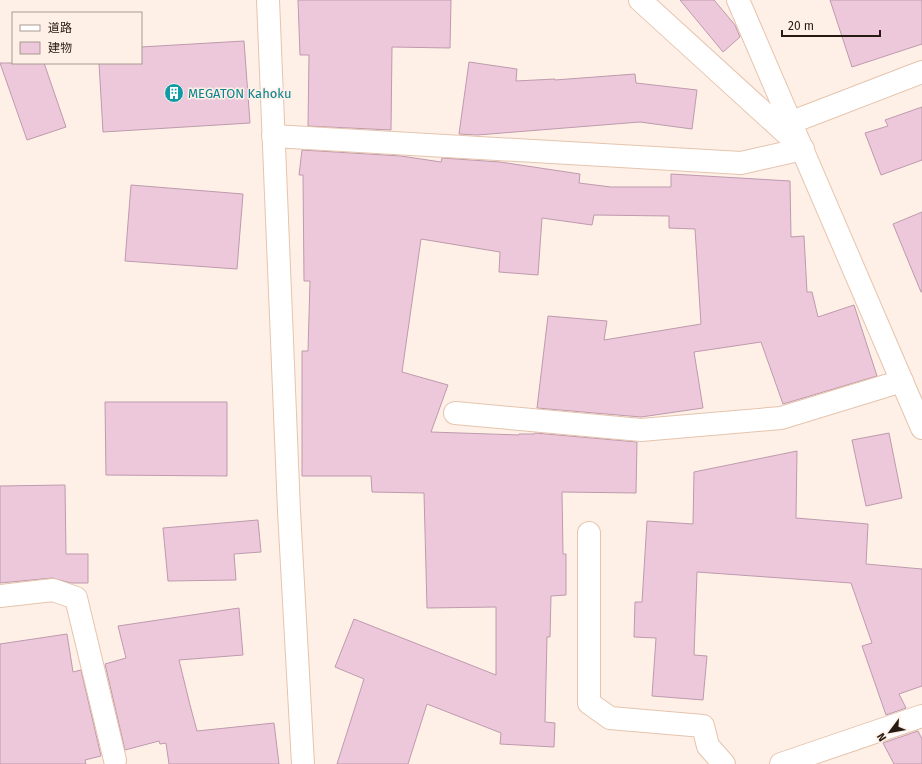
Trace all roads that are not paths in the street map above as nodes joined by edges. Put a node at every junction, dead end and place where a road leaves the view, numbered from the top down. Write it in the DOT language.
graph roads {
  1 [pos="268,0"];
  2 [pos="640,0"];
  3 [pos="738,0"];
  4 [pos="922,72"];
  5 [pos="792,122"];
  6 [pos="273,136"];
  7 [pos="803,149"];
  8 [pos="902,381"];
  9 [pos="456,413"];
  10 [pos="922,428"];
  11 [pos="588,533"];
  12 [pos="0,596"];
  13 [pos="922,716"];
  14 [pos="115,760"];
  15 [pos="303,764"];
  16 [pos="724,764"];
  17 [pos="781,764"];
  1 -- 6 [label="street"];
  2 -- 7 [label="street"];
  3 -- 5 [label="street"];
  4 -- 5 [label="street"];
  5 -- 7 [label="street"];
  6 -- 7 [label="street"];
  6 -- 15 [label="street"];
  7 -- 8 [label="street"];
  8 -- 9 [label="street"];
  8 -- 10 [label="street"];
  11 -- 16 [label="street"];
  12 -- 14 [label="street"];
  13 -- 17 [label="street"];
}
